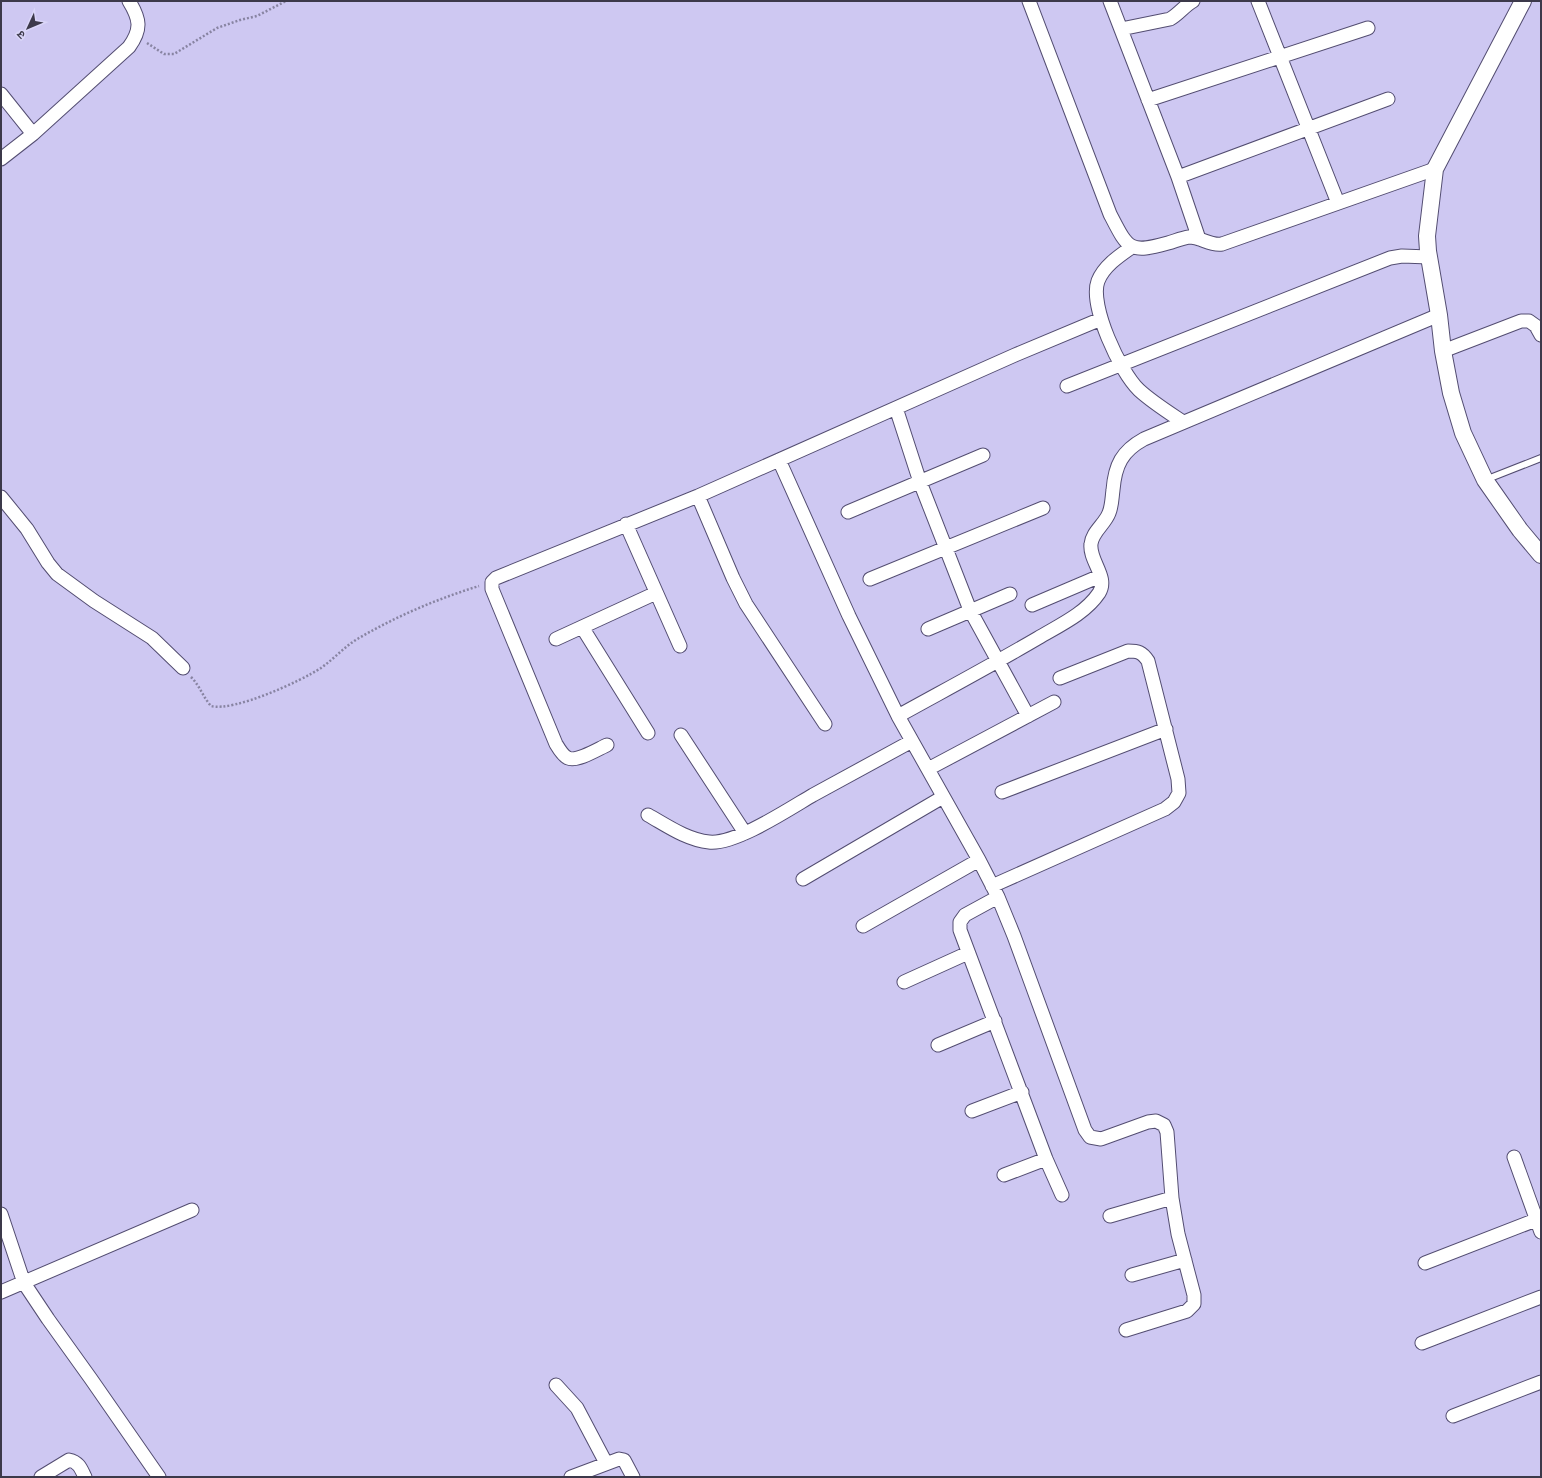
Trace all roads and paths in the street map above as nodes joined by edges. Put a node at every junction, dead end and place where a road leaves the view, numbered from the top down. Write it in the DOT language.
graph roads {
  1 [pos="129,1"];
  2 [pos="286,1"];
  3 [pos="1029,1"];
  4 [pos="1110,1"];
  5 [pos="1193,1"];
  6 [pos="1258,1"];
  7 [pos="1523,1"];
  8 [pos="1368,28"];
  9 [pos="1120,29"];
  10 [pos="137,37"];
  11 [pos="1280,56"];
  12 [pos="1,94"];
  13 [pos="1388,99"];
  14 [pos="1148,100"];
  15 [pos="1308,128"];
  16 [pos="33,134"];
  17 [pos="1,159"];
  18 [pos="1435,169"];
  19 [pos="1178,177"];
  20 [pos="1338,203"];
  21 [pos="1199,239"];
  22 [pos="1132,247"];
  23 [pos="1428,248"];
  24 [pos="1439,316"];
  25 [pos="1101,319"];
  26 [pos="1541,335"];
  27 [pos="1443,351"];
  28 [pos="1120,364"];
  29 [pos="1067,386"];
  30 [pos="896,408"];
  31 [pos="1183,422"];
  32 [pos="983,455"];
  33 [pos="1541,458"];
  34 [pos="779,460"];
  35 [pos="1485,480"];
  36 [pos="920,482"];
  37 [pos="698,496"];
  38 [pos="1,497"];
  39 [pos="1043,508"];
  40 [pos="848,512"];
  41 [pos="626,524"];
  42 [pos="945,548"];
  43 [pos="1541,555"];
  44 [pos="1100,576"];
  45 [pos="870,579"];
  46 [pos="492,582"];
  47 [pos="656,593"];
  48 [pos="1010,594"];
  49 [pos="1032,605"];
  50 [pos="970,610"];
  51 [pos="582,627"];
  52 [pos="928,629"];
  53 [pos="556,639"];
  54 [pos="680,646"];
  55 [pos="998,662"];
  56 [pos="183,668"];
  57 [pos="1060,678"];
  58 [pos="200,687"];
  59 [pos="1054,702"];
  60 [pos="898,716"];
  61 [pos="1028,716"];
  62 [pos="825,724"];
  63 [pos="1166,729"];
  64 [pos="648,733"];
  65 [pos="681,735"];
  66 [pos="912,741"];
  67 [pos="607,745"];
  68 [pos="928,769"];
  69 [pos="1002,792"];
  70 [pos="943,797"];
  71 [pos="648,815"];
  72 [pos="746,833"];
  73 [pos="979,860"];
  74 [pos="803,879"];
  75 [pos="995,891"];
  76 [pos="863,926"];
  77 [pos="968,953"];
  78 [pos="904,982"];
  79 [pos="995,1021"];
  80 [pos="938,1045"];
  81 [pos="1022,1092"];
  82 [pos="972,1111"];
  83 [pos="1514,1157"];
  84 [pos="1046,1159"];
  85 [pos="1004,1175"];
  86 [pos="1062,1195"];
  87 [pos="1172,1198"];
  88 [pos="192,1210"];
  89 [pos="1,1214"];
  90 [pos="1110,1216"];
  91 [pos="1539,1219"];
  92 [pos="1541,1232"];
  93 [pos="1185,1260"];
  94 [pos="1425,1262"];
  95 [pos="1132,1275"];
  96 [pos="24,1283"];
  97 [pos="1,1292"];
  98 [pos="1541,1297"];
  99 [pos="1126,1330"];
  100 [pos="1422,1343"];
  101 [pos="1541,1382"];
  102 [pos="556,1385"];
  103 [pos="1453,1416"];
  104 [pos="606,1463"];
  105 [pos="41,1477"];
  106 [pos="85,1477"];
  107 [pos="159,1477"];
  108 [pos="571,1477"];
  109 [pos="633,1477"];
  1 -- 10 [label="street"];
  2 -- 10 [label="path"];
  3 -- 22 [label="street"];
  4 -- 9 [label="street"];
  5 -- 9 [label="street"];
  6 -- 11 [label="street"];
  7 -- 18 [label="street"];
  8 -- 11 [label="street"];
  9 -- 14 [label="street"];
  10 -- 16 [label="street"];
  11 -- 14 [label="street"];
  11 -- 15 [label="street"];
  12 -- 16 [label="street"];
  13 -- 15 [label="street"];
  14 -- 19 [label="street"];
  15 -- 19 [label="street"];
  15 -- 20 [label="street"];
  16 -- 17 [label="street"];
  18 -- 20 [label="street"];
  18 -- 23 [label="street"];
  19 -- 21 [label="street"];
  20 -- 21 [label="street"];
  21 -- 22 [label="street"];
  22 -- 25 [label="street"];
  23 -- 24 [label="street"];
  23 -- 28 [label="street"];
  24 -- 27 [label="street"];
  24 -- 31 [label="street"];
  25 -- 28 [label="street"];
  25 -- 30 [label="street"];
  26 -- 27 [label="street"];
  27 -- 35 [label="street"];
  28 -- 29 [label="street"];
  28 -- 31 [label="street"];
  30 -- 34 [label="street"];
  30 -- 36 [label="street"];
  31 -- 44 [label="street"];
  32 -- 36 [label="street"];
  33 -- 35 [label="lane"];
  34 -- 37 [label="street"];
  34 -- 60 [label="street"];
  35 -- 43 [label="street"];
  36 -- 40 [label="street"];
  36 -- 42 [label="street"];
  37 -- 41 [label="street"];
  37 -- 62 [label="street"];
  38 -- 56 [label="street"];
  39 -- 42 [label="street"];
  41 -- 46 [label="street"];
  41 -- 47 [label="street"];
  42 -- 45 [label="street"];
  42 -- 50 [label="street"];
  44 -- 49 [label="street"];
  44 -- 55 [label="street"];
  46 -- 58 [label="path"];
  46 -- 67 [label="street"];
  47 -- 51 [label="street"];
  47 -- 54 [label="street"];
  48 -- 50 [label="street"];
  50 -- 52 [label="street"];
  50 -- 55 [label="street"];
  51 -- 53 [label="street"];
  51 -- 64 [label="street"];
  55 -- 60 [label="street"];
  55 -- 61 [label="street"];
  57 -- 63 [label="street"];
  59 -- 61 [label="street"];
  60 -- 66 [label="street"];
  61 -- 68 [label="street"];
  63 -- 69 [label="street"];
  63 -- 75 [label="street"];
  65 -- 72 [label="street"];
  66 -- 68 [label="street"];
  66 -- 72 [label="street"];
  68 -- 70 [label="street"];
  70 -- 73 [label="street"];
  70 -- 74 [label="street"];
  71 -- 72 [label="street"];
  73 -- 75 [label="street"];
  73 -- 76 [label="street"];
  75 -- 77 [label="street"];
  75 -- 87 [label="street"];
  77 -- 78 [label="street"];
  77 -- 79 [label="street"];
  79 -- 80 [label="street"];
  79 -- 81 [label="street"];
  81 -- 82 [label="street"];
  81 -- 84 [label="street"];
  83 -- 91 [label="street"];
  84 -- 85 [label="street"];
  84 -- 86 [label="street"];
  87 -- 90 [label="street"];
  87 -- 93 [label="street"];
  88 -- 96 [label="street"];
  89 -- 96 [label="street"];
  91 -- 92 [label="street"];
  91 -- 94 [label="street"];
  93 -- 95 [label="street"];
  93 -- 99 [label="street"];
  96 -- 97 [label="street"];
  96 -- 107 [label="street"];
  98 -- 100 [label="street"];
  101 -- 103 [label="street"];
  102 -- 104 [label="street"];
  104 -- 108 [label="street"];
  104 -- 109 [label="street"];
  105 -- 106 [label="street"];
}
